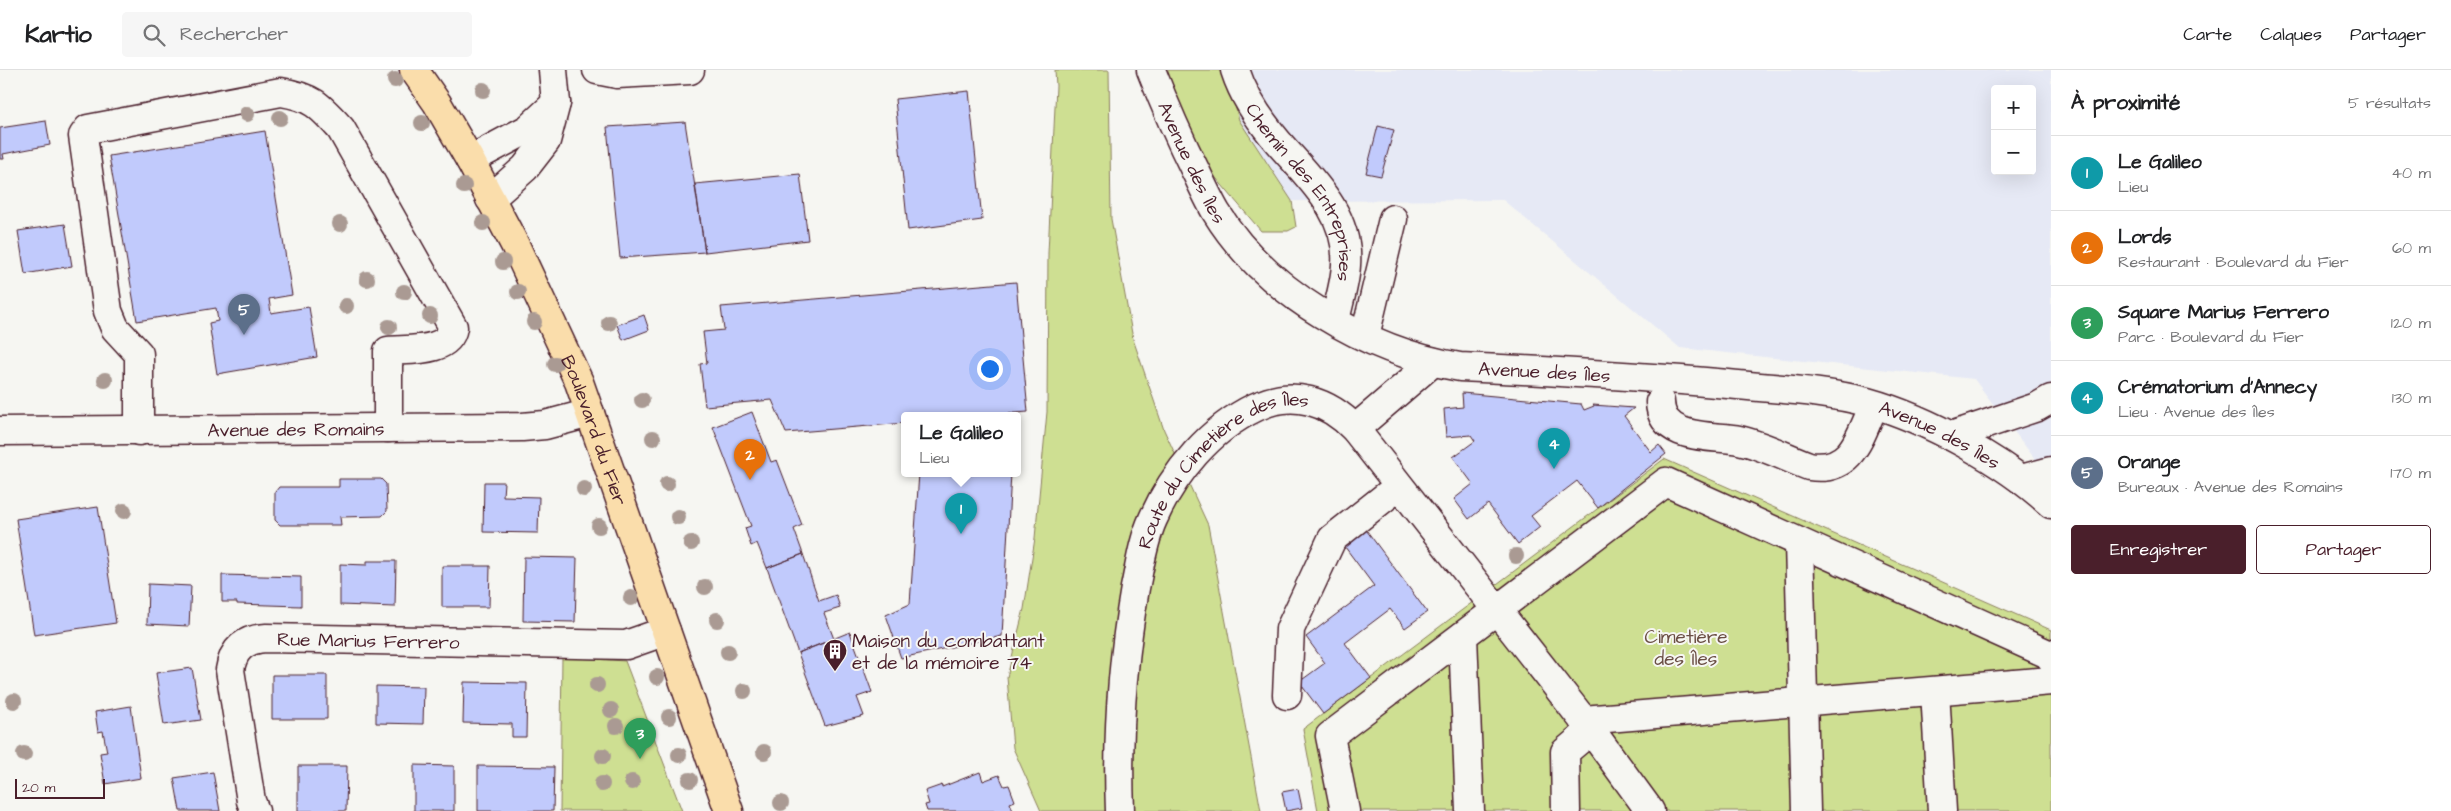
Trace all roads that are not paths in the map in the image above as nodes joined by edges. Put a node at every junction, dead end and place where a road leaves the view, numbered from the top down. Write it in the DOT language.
graph roads {
  1 [pos="414,70"];
  2 [pos="553,70"];
  3 [pos="597,70"];
  4 [pos="690,70"];
  5 [pos="1151,70"];
  6 [pos="1235,70"];
  7 [pos="556,103"];
  8 [pos="470,160"];
  9 [pos="490,199"];
  10 [pos="1393,219"];
  11 [pos="1335,320"];
  12 [pos="1365,336"];
  13 [pos="1433,362"];
  14 [pos="2051,399"];
  15 [pos="1660,402"];
  16 [pos="1874,405"];
  17 [pos="590,412"];
  18 [pos="388,428"];
  19 [pos="1355,429"];
  20 [pos="0,431"];
  21 [pos="139,431"];
  22 [pos="1951,436"];
  23 [pos="2051,471"];
  24 [pos="2021,479"];
  25 [pos="1399,486"];
  26 [pos="2051,504"];
  27 [pos="1799,542"];
  28 [pos="1490,602"];
  29 [pos="666,631"];
  30 [pos="1463,636"];
  31 [pos="2051,658"];
  32 [pos="2051,681"];
  33 [pos="1935,690"];
  34 [pos="1288,695"];
  35 [pos="1803,702"];
  36 [pos="1587,725"];
  37 [pos="255,811"];
  38 [pos="729,811"];
  39 [pos="1120,811"];
  40 [pos="1345,811"];
  41 [pos="1470,811"];
  42 [pos="1566,811"];
  43 [pos="1650,811"];
  44 [pos="1806,811"];
  45 [pos="1942,811"];
  1 -- 8 [label="main road, Boulevard du Fier"];
  2 -- 7 [label="street"];
  3 -- 4 [label="street"];
  5 -- 11 [label="street, Avenue des Îles"];
  6 -- 11 [label="street, Chemin des Entreprises"];
  7 -- 8 [label="street"];
  7 -- 9 [label="street"];
  8 -- 9 [label="main road, Boulevard du Fier"];
  9 -- 17 [label="main road, Boulevard du Fier"];
  10 -- 12 [label="street"];
  11 -- 12 [label="street, Avenue des Îles"];
  12 -- 13 [label="street, Avenue des Îles"];
  13 -- 16 [label="street, Avenue des Îles"];
  13 -- 19 [label="street"];
  14 -- 22 [label="street"];
  15 -- 16 [label="street"];
  16 -- 22 [label="street, Avenue des Îles"];
  17 -- 18 [label="street, Avenue des Romains"];
  17 -- 29 [label="main road, Boulevard du Fier"];
  18 -- 21 [label="street, Avenue des Romains"];
  18 -- 21 [label="street"];
  19 -- 25 [label="street, Route du Cimetière des Îles"];
  19 -- 39 [label="street, Route du Cimetière des Îles"];
  20 -- 21 [label="street, Avenue des Romains"];
  22 -- 24 [label="street, Avenue des Îles"];
  23 -- 24 [label="street"];
  24 -- 26 [label="street, Avenue des Îles"];
  25 -- 28 [label="street, Route du Cimetière des Îles"];
  25 -- 34 [label="street"];
  27 -- 28 [label="street"];
  27 -- 31 [label="street"];
  27 -- 35 [label="street"];
  28 -- 30 [label="street"];
  28 -- 36 [label="street, Route du Cimetière des Îles"];
  29 -- 37 [label="street, Rue Marius Ferrero"];
  29 -- 38 [label="main road, Boulevard du Fier"];
  30 -- 40 [label="street"];
  30 -- 41 [label="street"];
  32 -- 33 [label="street"];
  33 -- 35 [label="street"];
  33 -- 45 [label="street"];
  35 -- 36 [label="street"];
  35 -- 44 [label="street"];
  36 -- 42 [label="street"];
  36 -- 43 [label="street, Route du Cimetière des Îles"];
}
